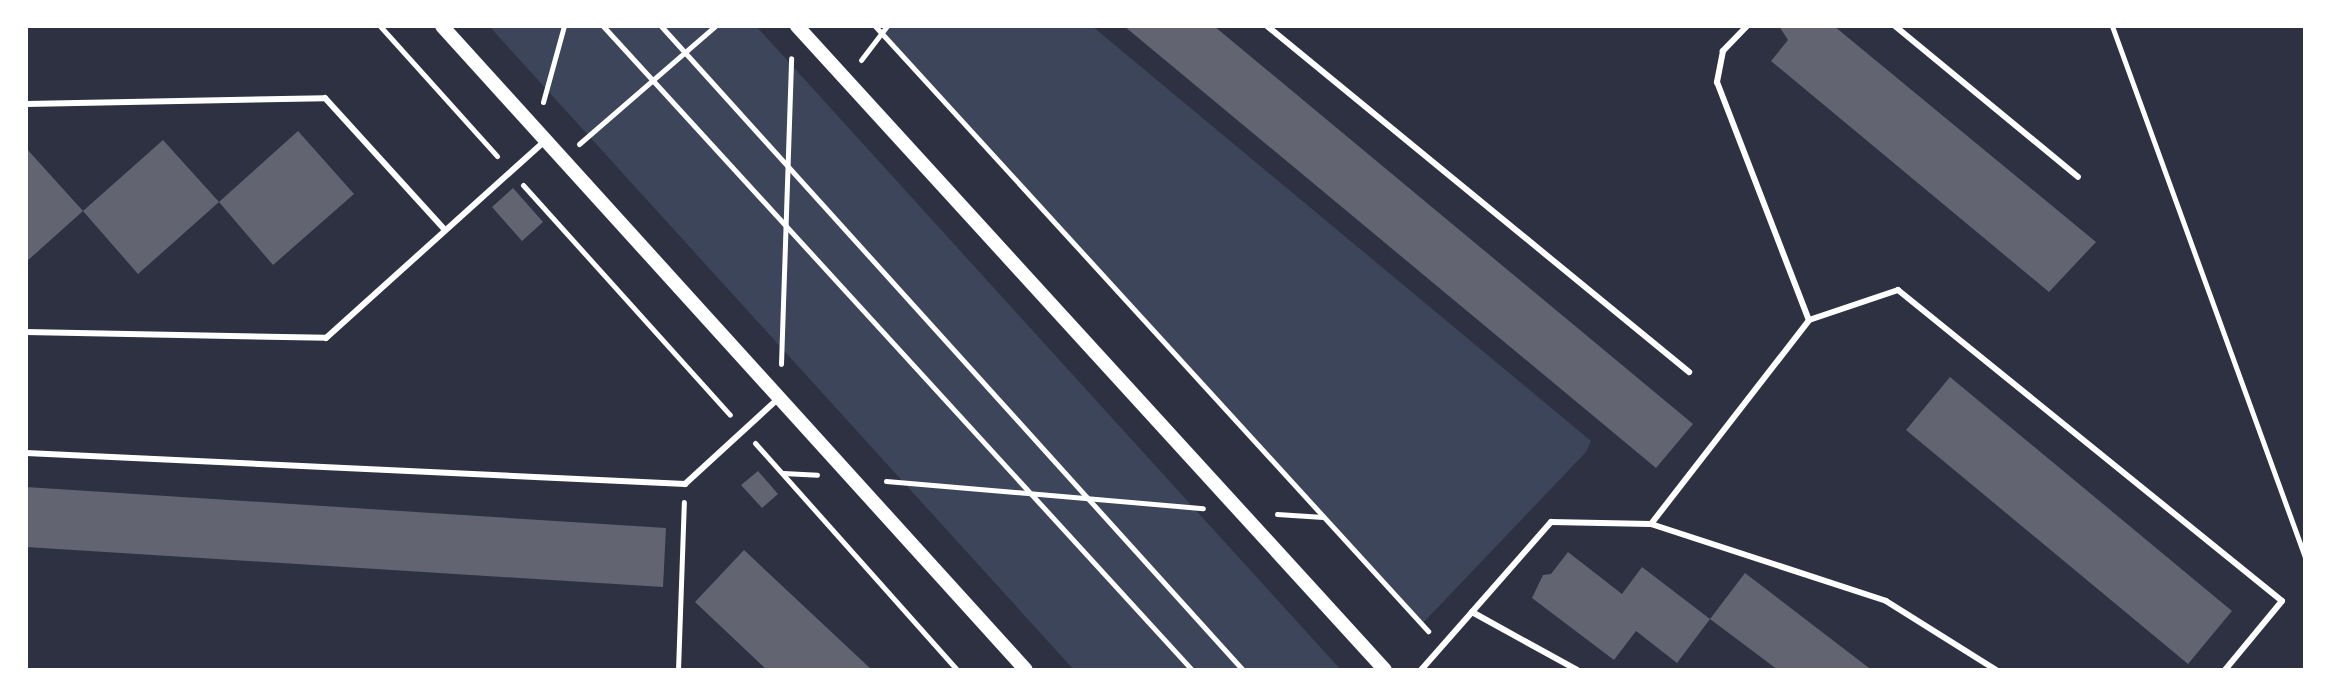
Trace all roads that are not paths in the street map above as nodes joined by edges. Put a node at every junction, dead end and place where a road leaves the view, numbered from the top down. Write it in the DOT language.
graph roads {
  1 [pos="442,26"];
  2 [pos="797,26"];
  3 [pos="1267,26"];
  4 [pos="1747,26"];
  5 [pos="1895,26"];
  6 [pos="26,104"];
  7 [pos="546,140"];
  8 [pos="2078,177"];
  9 [pos="445,230"];
  10 [pos="1809,320"];
  11 [pos="26,332"];
  12 [pos="1689,372"];
  13 [pos="780,397"];
  14 [pos="26,453"];
  15 [pos="1651,524"];
  16 [pos="1472,612"];
  17 [pos="1026,670"];
  18 [pos="1385,670"];
  19 [pos="1421,670"];
  20 [pos="1577,670"];
  21 [pos="1996,670"];
  22 [pos="2225,670"];
  1 -- 7 [label="street"];
  2 -- 18 [label="street"];
  3 -- 12 [label="lane"];
  4 -- 10 [label="lane"];
  5 -- 8 [label="lane"];
  6 -- 9 [label="lane"];
  7 -- 9 [label="lane"];
  7 -- 13 [label="street"];
  9 -- 11 [label="lane"];
  10 -- 15 [label="lane"];
  10 -- 22 [label="lane"];
  13 -- 14 [label="lane"];
  13 -- 17 [label="street"];
  15 -- 16 [label="lane"];
  15 -- 21 [label="lane"];
  16 -- 19 [label="lane"];
  16 -- 20 [label="lane"];
}
